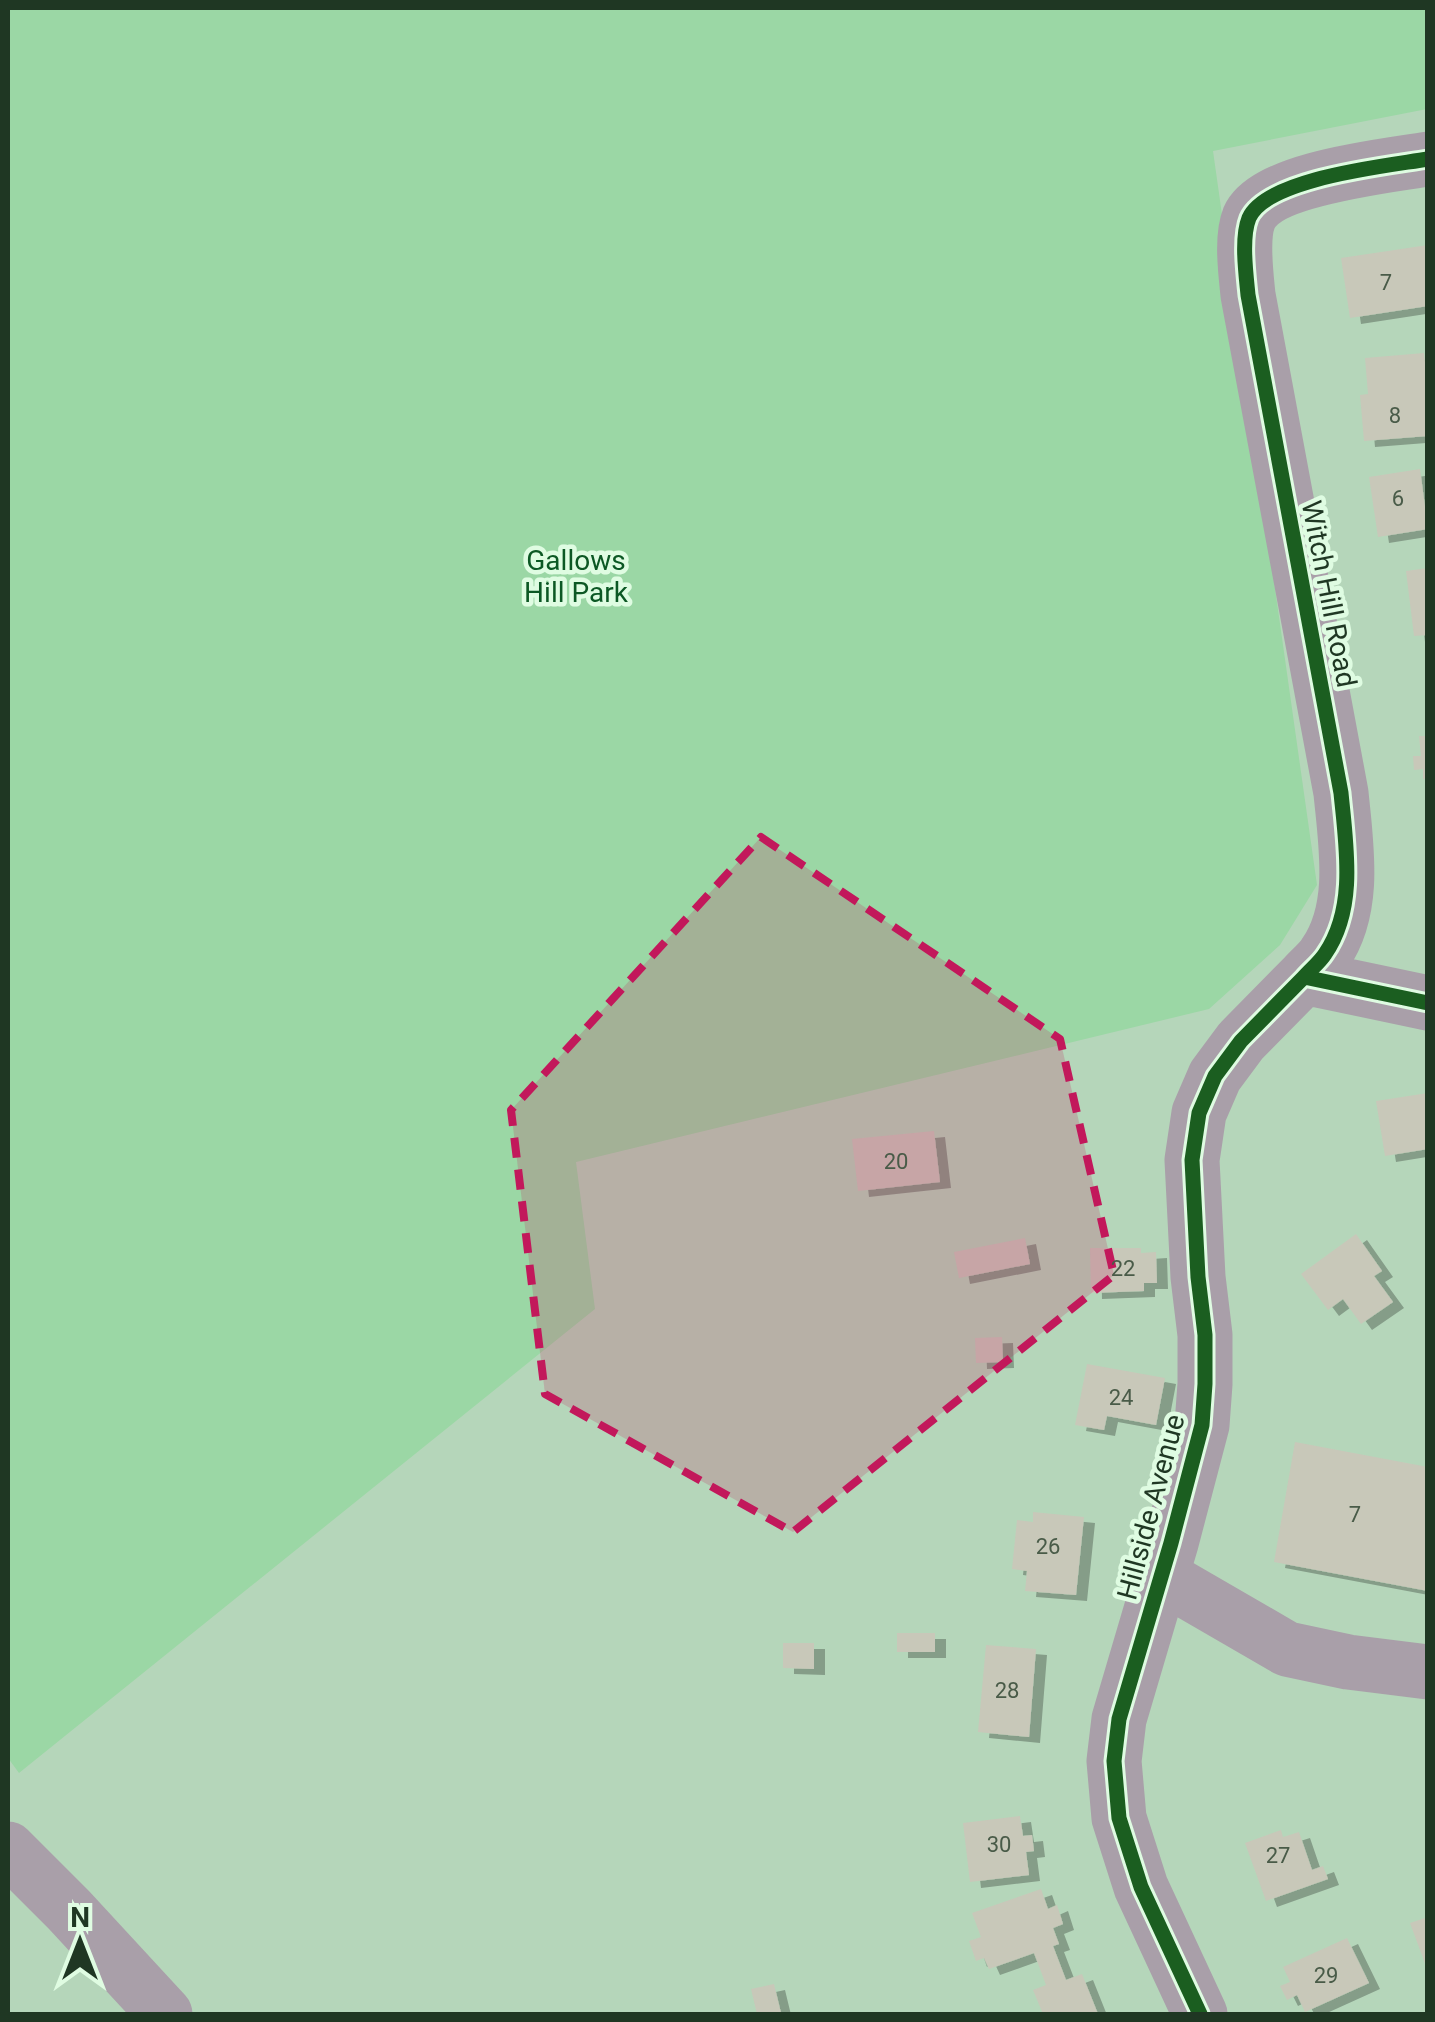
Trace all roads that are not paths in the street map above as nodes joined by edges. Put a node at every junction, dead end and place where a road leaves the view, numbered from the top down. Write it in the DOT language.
graph roads {
  1 [pos="1428,159"];
  2 [pos="1304,977"];
  3 [pos="1428,1003"];
  4 [pos="1161,1576"];
  5 [pos="1428,1672"];
  6 [pos="8,1848"];
  7 [pos="165,2014"];
  8 [pos="1200,2014"];
  1 -- 2 [label="street, Witch Hill Road"];
  2 -- 3 [label="street"];
  2 -- 4 [label="street, Hillside Avenue"];
  4 -- 5 [label="street"];
  4 -- 8 [label="street, Hillside Avenue"];
  6 -- 7 [label="street"];
}
